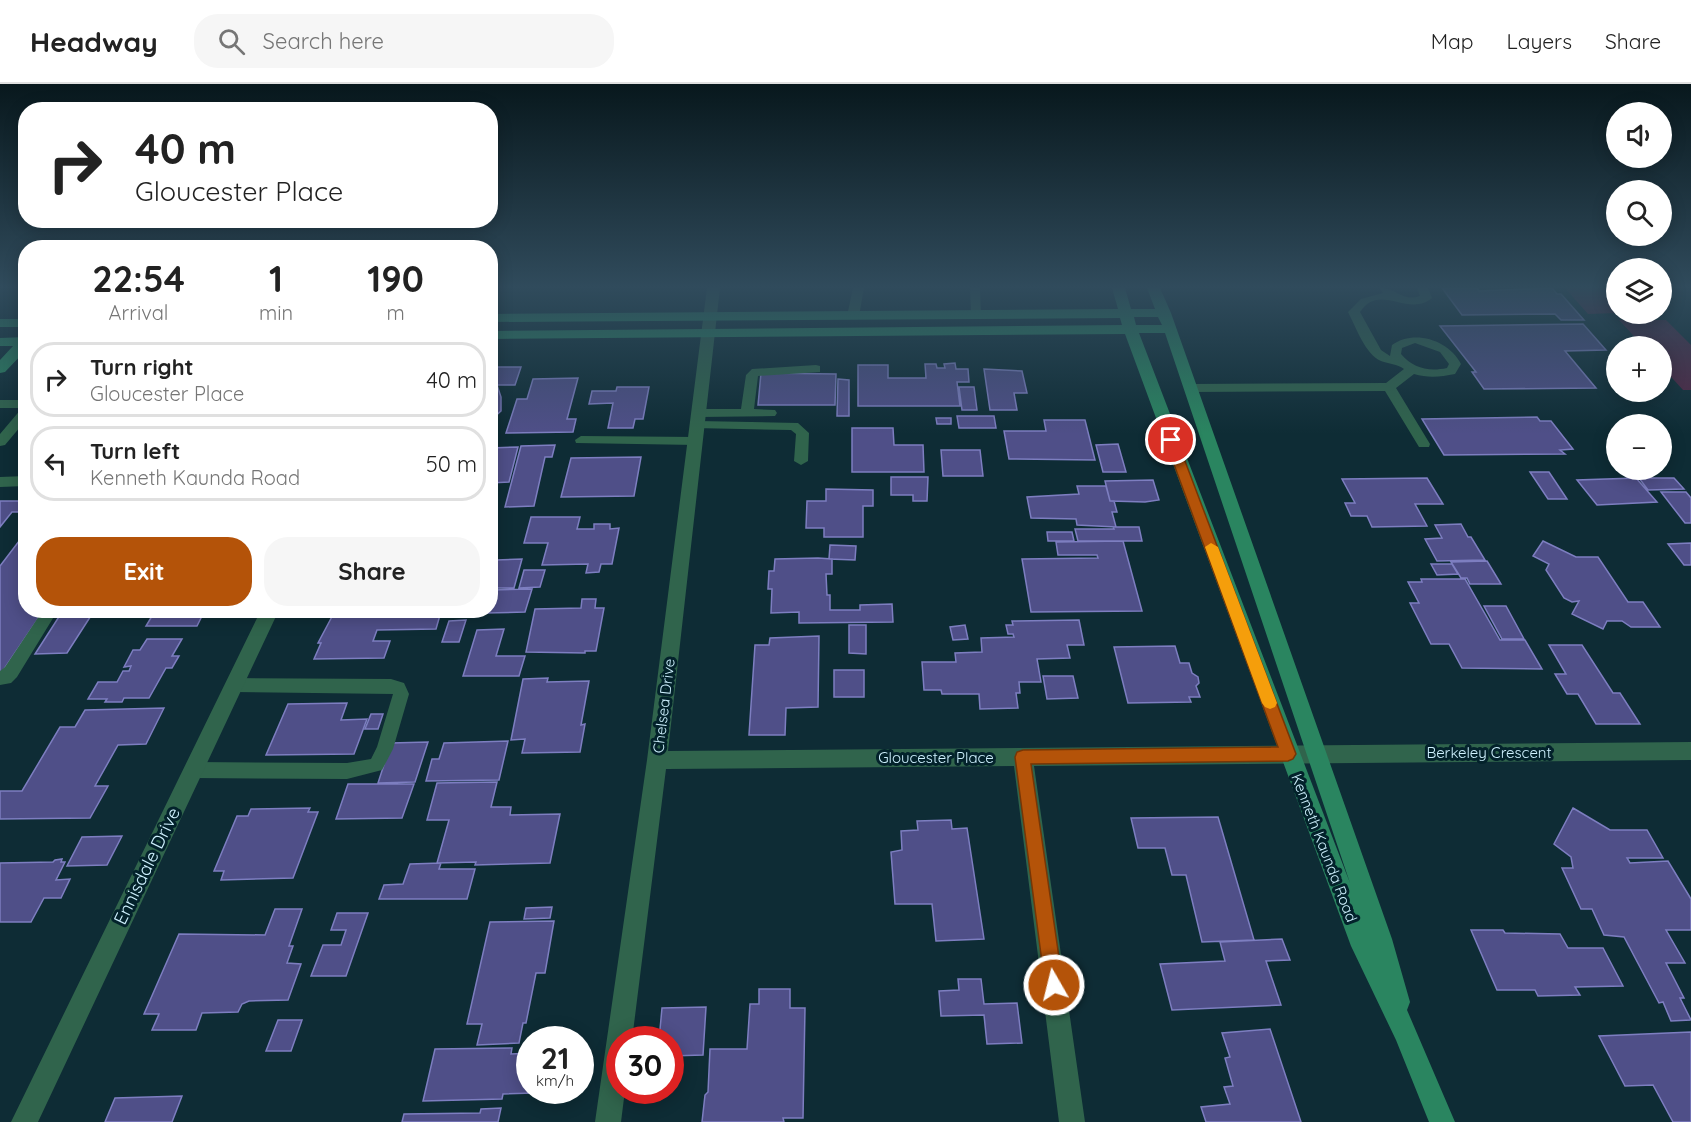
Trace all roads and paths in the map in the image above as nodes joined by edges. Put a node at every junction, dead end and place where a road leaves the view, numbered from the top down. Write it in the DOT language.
graph roads {
  1 [pos="709,336"];
  2 [pos="1133,336"];
  3 [pos="1173,336"];
  4 [pos="1367,336"];
  5 [pos="0,342"];
  6 [pos="18,342"];
  7 [pos="18,350"];
  8 [pos="1401,362"];
  9 [pos="0,369"];
  10 [pos="816,369"];
  11 [pos="1412,369"];
  12 [pos="1191,388"];
  13 [pos="1392,393"];
  14 [pos="0,404"];
  15 [pos="18,404"];
  16 [pos="1383,408"];
  17 [pos="747,413"];
  18 [pos="771,413"];
  19 [pos="18,421"];
  20 [pos="698,426"];
  21 [pos="581,441"];
  22 [pos="0,442"];
  23 [pos="1424,444"];
  24 [pos="801,461"];
  25 [pos="0,482"];
  26 [pos="18,482"];
  27 [pos="46,618"];
  28 [pos="266,618"];
  29 [pos="0,678"];
  30 [pos="234,685"];
  31 [pos="1691,751"];
  32 [pos="1288,754"];
  33 [pos="1316,754"];
  34 [pos="1023,757"];
  35 [pos="657,760"];
  36 [pos="194,770"];
  37 [pos="1406,1032"];
  38 [pos="24,1122"];
  39 [pos="608,1122"];
  40 [pos="1072,1122"];
  41 [pos="1442,1122"];
  1 -- 20 [label="street, Chelsea Drive"];
  2 -- 32 [label="main road, Kenneth Kaunda Road"];
  3 -- 12 [label="main road, Kenneth Kaunda Road"];
  4 -- 8 [label="lane"];
  5 -- 6 [label="main road"];
  7 -- 9 [label="main road"];
  8 -- 11 [label="lane"];
  8 -- 11 [label="lane"];
  10 -- 17 [label="lane"];
  11 -- 13 [label="lane"];
  12 -- 13 [label="lane"];
  12 -- 33 [label="main road, Kenneth Kaunda Road"];
  13 -- 16 [label="lane"];
  13 -- 23 [label="lane"];
  14 -- 15 [label="lane"];
  17 -- 18 [label="lane"];
  17 -- 20 [label="lane"];
  19 -- 22 [label="lane"];
  20 -- 21 [label="lane"];
  20 -- 24 [label="lane"];
  20 -- 35 [label="street, Chelsea Drive"];
  25 -- 26 [label="lane"];
  27 -- 29 [label="lane"];
  28 -- 30 [label="street, Ennisdale Drive"];
  30 -- 36 [label="street, Ennisdale Drive"];
  30 -- 36 [label="lane"];
  31 -- 33 [label="street, Berkeley Crescent"];
  32 -- 33 [label="street, Berkeley Crescent"];
  32 -- 34 [label="street, Gloucester Place"];
  32 -- 37 [label="main road, Kenneth Kaunda Road"];
  33 -- 37 [label="main road, Kenneth Kaunda Road"];
  34 -- 35 [label="street, Gloucester Place"];
  34 -- 40 [label="street"];
  35 -- 39 [label="street, Chelsea Drive"];
  36 -- 38 [label="street, Ennisdale Drive"];
  37 -- 41 [label="main road, Kenneth Kaunda Road"];
}
